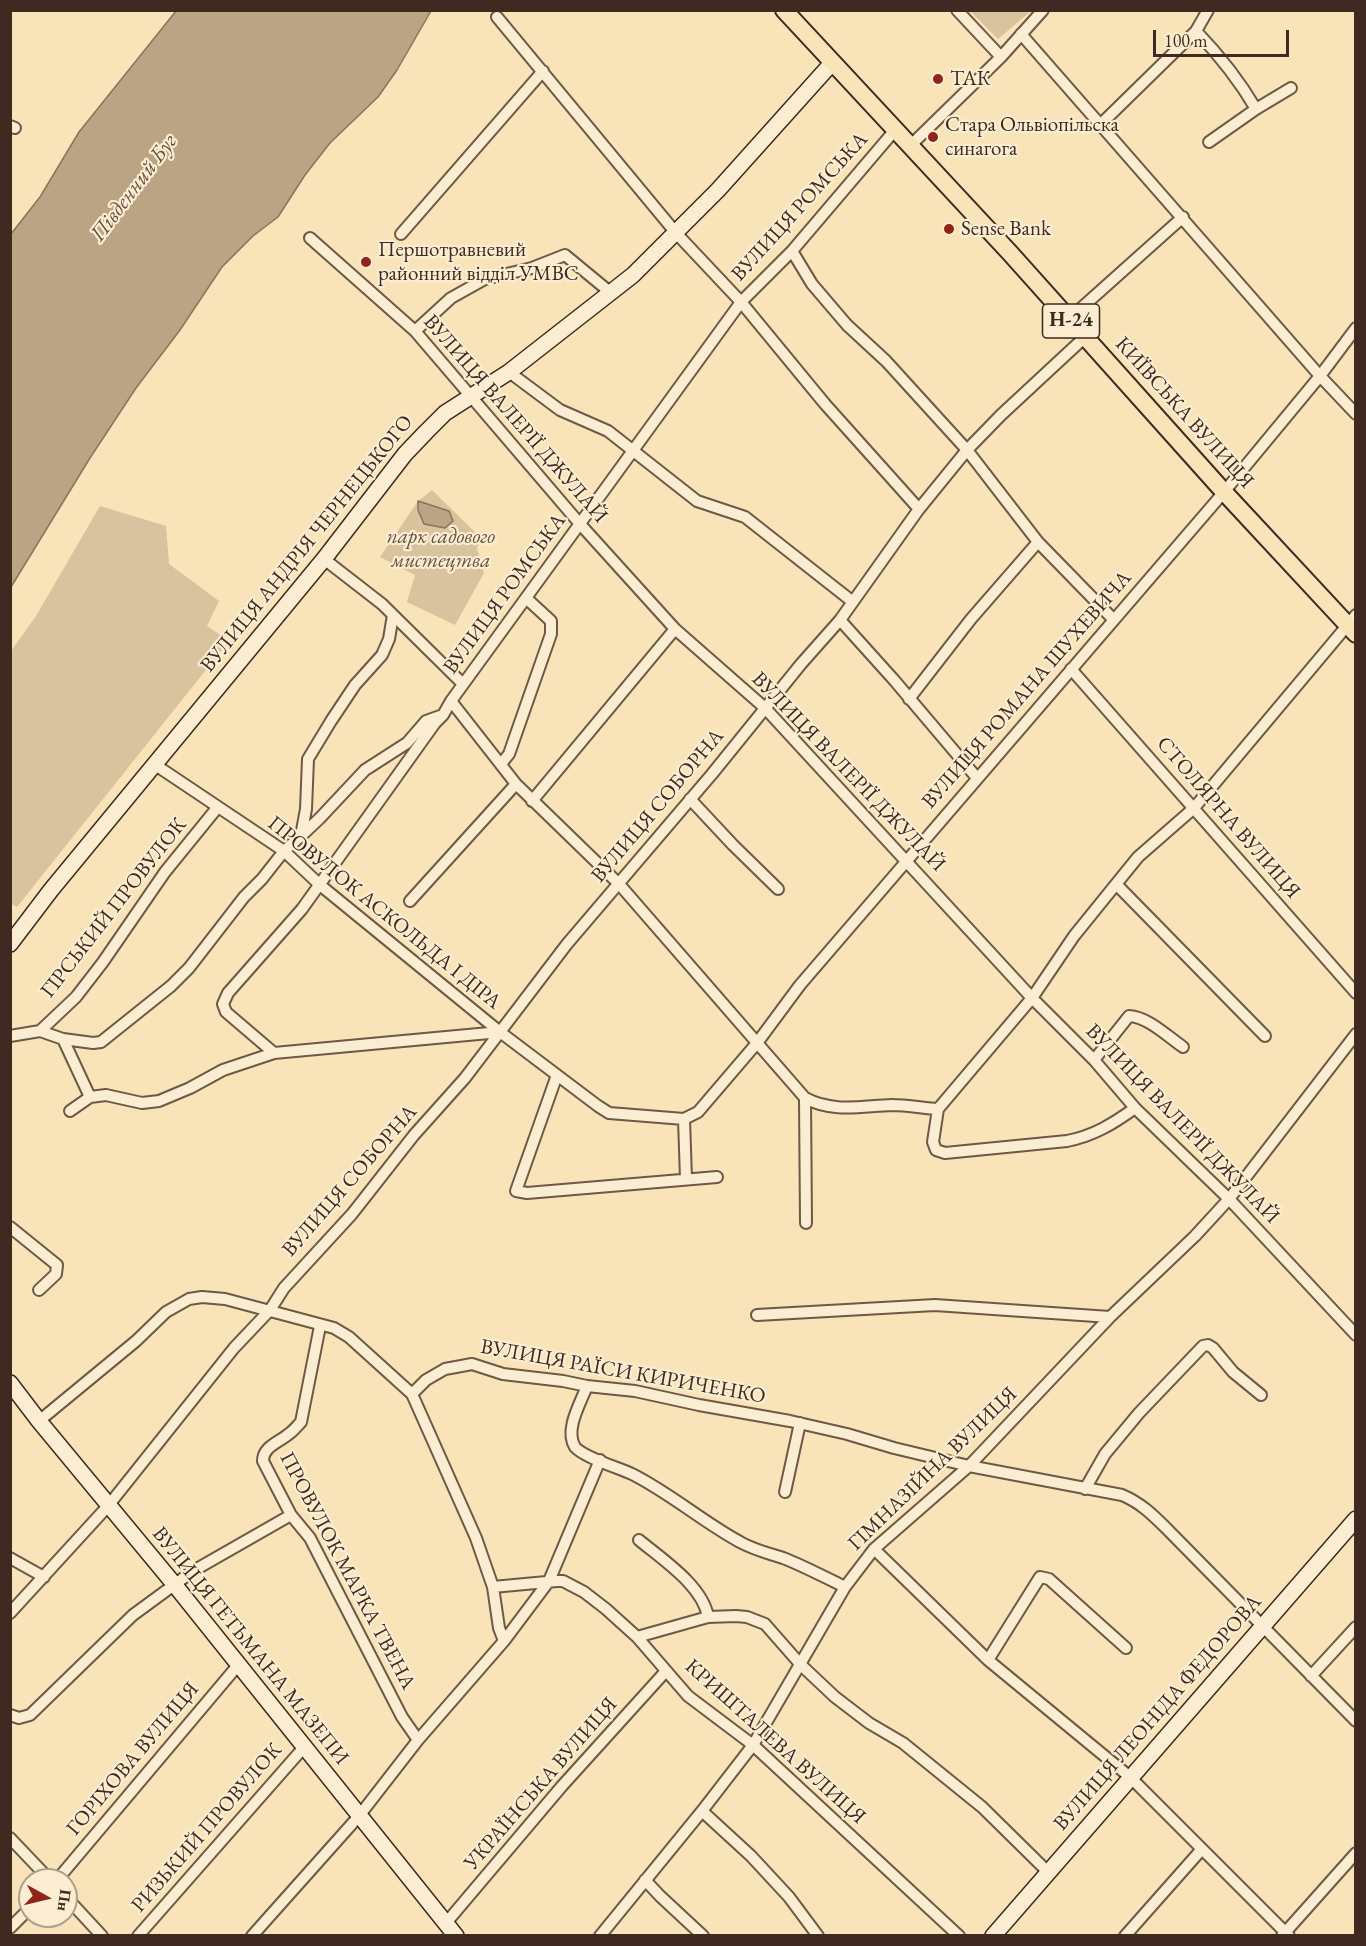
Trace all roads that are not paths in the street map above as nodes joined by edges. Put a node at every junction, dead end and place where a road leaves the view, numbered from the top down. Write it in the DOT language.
graph roads {
  1 [pos="784,10"];
  2 [pos="957,10"];
  3 [pos="1043,10"];
  4 [pos="1206,11"];
  5 [pos="497,17"];
  6 [pos="1196,31"];
  7 [pos="1021,34"];
  8 [pos="1001,57"];
  9 [pos="832,63"];
  10 [pos="543,71"];
  11 [pos="1291,88"];
  12 [pos="1256,109"];
  13 [pos="1101,124"];
  14 [pos="895,130"];
  15 [pos="1209,142"];
  16 [pos="910,146"];
  17 [pos="1183,217"];
  18 [pos="676,232"];
  19 [pos="401,234"];
  20 [pos="310,238"];
  21 [pos="792,251"];
  22 [pos="611,293"];
  23 [pos="741,302"];
  24 [pos="1069,319"];
  25 [pos="1356,328"];
  26 [pos="415,331"];
  27 [pos="1085,336"];
  28 [pos="509,372"];
  29 [pos="1320,376"];
  30 [pos="472,397"];
  31 [pos="1356,414"];
  32 [pos="634,450"];
  33 [pos="967,450"];
  34 [pos="1224,492"];
  35 [pos="919,509"];
  36 [pos="580,524"];
  37 [pos="1038,542"];
  38 [pos="324,559"];
  39 [pos="526,598"];
  40 [pos="853,603"];
  41 [pos="393,615"];
  42 [pos="1113,619"];
  43 [pos="840,620"];
  44 [pos="1353,624"];
  45 [pos="675,629"];
  46 [pos="1071,669"];
  47 [pos="464,684"];
  48 [pos="909,699"];
  49 [pos="451,701"];
  50 [pos="765,708"];
  51 [pos="443,715"];
  52 [pos="154,764"];
  53 [pos="501,764"];
  54 [pos="977,778"];
  55 [pos="516,784"];
  56 [pos="690,799"];
  57 [pos="532,801"];
  58 [pos="217,808"];
  59 [pos="1194,808"];
  60 [pos="301,836"];
  61 [pos="284,851"];
  62 [pos="906,861"];
  63 [pos="619,884"];
  64 [pos="1116,884"];
  65 [pos="320,885"];
  66 [pos="778,889"];
  67 [pos="410,901"];
  68 [pos="10,944"];
  69 [pos="1356,993"];
  70 [pos="1032,998"];
  71 [pos="40,1031"];
  72 [pos="500,1032"];
  73 [pos="1356,1034"];
  74 [pos="10,1036"];
  75 [pos="1265,1036"];
  76 [pos="63,1039"];
  77 [pos="757,1043"];
  78 [pos="1183,1047"];
  79 [pos="274,1053"];
  80 [pos="1094,1060"];
  81 [pos="557,1076"];
  82 [pos="90,1097"];
  83 [pos="805,1098"];
  84 [pos="1135,1108"];
  85 [pos="938,1109"];
  86 [pos="70,1111"];
  87 [pos="684,1119"];
  88 [pos="717,1177"];
  89 [pos="686,1179"];
  90 [pos="1229,1199"];
  91 [pos="806,1223"];
  92 [pos="10,1227"];
  93 [pos="39,1290"];
  94 [pos="270,1310"];
  95 [pos="757,1315"];
  96 [pos="1110,1317"];
  97 [pos="320,1326"];
  98 [pos="1356,1335"];
  99 [pos="10,1383"];
  100 [pos="587,1386"];
  101 [pos="412,1394"];
  102 [pos="1261,1395"];
  103 [pos="39,1421"];
  104 [pos="800,1424"];
  105 [pos="600,1460"];
  106 [pos="969,1466"];
  107 [pos="1085,1489"];
  108 [pos="785,1492"];
  109 [pos="108,1506"];
  110 [pos="291,1515"];
  111 [pos="1356,1519"];
  112 [pos="639,1540"];
  113 [pos="874,1549"];
  114 [pos="10,1558"];
  115 [pos="44,1576"];
  116 [pos="549,1581"];
  117 [pos="174,1584"];
  118 [pos="493,1587"];
  119 [pos="844,1587"];
  120 [pos="10,1613"];
  121 [pos="708,1617"];
  122 [pos="1262,1626"];
  123 [pos="1356,1627"];
  124 [pos="637,1637"];
  125 [pos="504,1641"];
  126 [pos="1126,1648"];
  127 [pos="988,1660"];
  128 [pos="239,1664"];
  129 [pos="801,1665"];
  130 [pos="666,1671"];
  131 [pos="1311,1676"];
  132 [pos="10,1714"];
  133 [pos="1356,1721"];
  134 [pos="418,1740"];
  135 [pos="753,1745"];
  136 [pos="305,1746"];
  137 [pos="1130,1777"];
  138 [pos="702,1811"];
  139 [pos="359,1816"];
  140 [pos="10,1838"];
  141 [pos="1202,1849"];
  142 [pos="1356,1853"];
  143 [pos="39,1868"];
  144 [pos="67,1868"];
  145 [pos="1048,1872"];
  146 [pos="645,1880"];
  147 [pos="78,1910"];
  148 [pos="446,1923"];
  149 [pos="256,1934"];
  150 [pos="1285,1934"];
  151 [pos="102,1935"];
  152 [pos="138,1935"];
  153 [pos="456,1935"];
  154 [pos="600,1935"];
  155 [pos="703,1935"];
  156 [pos="818,1935"];
  157 [pos="959,1935"];
  158 [pos="993,1935"];
  159 [pos="1125,1935"];
  1 -- 9 [label="main road, КИЇВСЬКА ВУЛИЦЯ / Н-24"];
  2 -- 8 [label="street"];
  3 -- 7 [label="street"];
  4 -- 6 [label="street"];
  5 -- 10 [label="street"];
  6 -- 12 [label="street"];
  6 -- 13 [label="street"];
  7 -- 8 [label="street"];
  7 -- 13 [label="street"];
  8 -- 16 [label="street"];
  9 -- 14 [label="main road, КИЇВСЬКА ВУЛИЦЯ / Н-24"];
  9 -- 18 [label="street, ВУЛИЦЯ АНДРІЯ ЧЕРНЕЦЬКОГО"];
  10 -- 18 [label="street"];
  10 -- 19 [label="street"];
  11 -- 12 [label="street"];
  12 -- 15 [label="street"];
  13 -- 17 [label="street"];
  14 -- 16 [label="main road, КИЇВСЬКА ВУЛИЦЯ / Н-24"];
  14 -- 21 [label="street, ВУЛИЦЯ РОМСЬКА"];
  16 -- 24 [label="main road, КИЇВСЬКА ВУЛИЦЯ / Н-24"];
  17 -- 24 [label="street"];
  17 -- 29 [label="street"];
  18 -- 22 [label="street, ВУЛИЦЯ АНДРІЯ ЧЕРНЕЦЬКОГО"];
  18 -- 23 [label="street"];
  20 -- 26 [label="street, ВУЛИЦЯ ВАЛЕРІЇ ДЖУЛАЙ"];
  21 -- 23 [label="street, ВУЛИЦЯ РОМСЬКА"];
  21 -- 33 [label="street"];
  22 -- 26 [label="street"];
  22 -- 28 [label="street, ВУЛИЦЯ АНДРІЯ ЧЕРНЕЦЬКОГО"];
  23 -- 32 [label="street, ВУЛИЦЯ РОМСЬКА"];
  23 -- 35 [label="street"];
  24 -- 27 [label="main road, КИЇВСЬКА ВУЛИЦЯ / Н-24"];
  25 -- 29 [label="street, ВУЛИЦЯ РОМАНА ШУХЕВИЧА"];
  26 -- 30 [label="street, ВУЛИЦЯ ВАЛЕРІЇ ДЖУЛАЙ"];
  27 -- 33 [label="street, ВУЛИЦЯ СОБОРНА"];
  27 -- 34 [label="main road, КИЇВСЬКА ВУЛИЦЯ / Н-24"];
  28 -- 30 [label="street, ВУЛИЦЯ АНДРІЯ ЧЕРНЕЦЬКОГО"];
  28 -- 32 [label="street"];
  29 -- 31 [label="street"];
  29 -- 34 [label="street, ВУЛИЦЯ РОМАНА ШУХЕВИЧА"];
  30 -- 36 [label="street, ВУЛИЦЯ ВАЛЕРІЇ ДЖУЛАЙ"];
  30 -- 38 [label="street, ВУЛИЦЯ АНДРІЯ ЧЕРНЕЦЬКОГО"];
  32 -- 36 [label="street, ВУЛИЦЯ РОМСЬКА"];
  32 -- 40 [label="street"];
  33 -- 35 [label="street, ВУЛИЦЯ СОБОРНА"];
  33 -- 37 [label="street"];
  34 -- 42 [label="street, ВУЛИЦЯ РОМАНА ШУХЕВИЧА"];
  34 -- 44 [label="main road, КИЇВСЬКА ВУЛИЦЯ / Н-24"];
  35 -- 40 [label="street, ВУЛИЦЯ СОБОРНА"];
  36 -- 39 [label="street, ВУЛИЦЯ РОМСЬКА"];
  36 -- 45 [label="street, ВУЛИЦЯ ВАЛЕРІЇ ДЖУЛАЙ"];
  37 -- 42 [label="street"];
  37 -- 48 [label="street"];
  38 -- 41 [label="street"];
  38 -- 52 [label="street, ВУЛИЦЯ АНДРІЯ ЧЕРНЕЦЬКОГО"];
  39 -- 47 [label="street, ВУЛИЦЯ РОМСЬКА"];
  39 -- 53 [label="street"];
  40 -- 43 [label="street, ВУЛИЦЯ СОБОРНА"];
  41 -- 47 [label="street"];
  41 -- 60 [label="street"];
  42 -- 46 [label="street, ВУЛИЦЯ РОМАНА ШУХЕВИЧА"];
  43 -- 48 [label="street"];
  43 -- 50 [label="street, ВУЛИЦЯ СОБОРНА"];
  44 -- 59 [label="street"];
  45 -- 50 [label="street, ВУЛИЦЯ ВАЛЕРІЇ ДЖУЛАЙ"];
  45 -- 57 [label="street"];
  46 -- 54 [label="street, ВУЛИЦЯ РОМАНА ШУХЕВИЧА"];
  46 -- 59 [label="street, СТОЛЯРНА ВУЛИЦЯ"];
  47 -- 49 [label="street, ВУЛИЦЯ РОМСЬКА"];
  48 -- 54 [label="street"];
  49 -- 51 [label="street, ВУЛИЦЯ РОМСЬКА"];
  49 -- 53 [label="street"];
  50 -- 56 [label="street, ВУЛИЦЯ СОБОРНА"];
  50 -- 62 [label="street, ВУЛИЦЯ ВАЛЕРІЇ ДЖУЛАЙ"];
  51 -- 60 [label="street"];
  51 -- 65 [label="street, ВУЛИЦЯ РОМСЬКА"];
  52 -- 58 [label="street, ПРОВУЛОК АСКОЛЬДА І ДІРА"];
  52 -- 68 [label="street, ВУЛИЦЯ АНДРІЯ ЧЕРНЕЦЬКОГО"];
  53 -- 55 [label="street"];
  54 -- 62 [label="street, ВУЛИЦЯ РОМАНА ШУХЕВИЧА"];
  55 -- 57 [label="street"];
  55 -- 67 [label="street"];
  56 -- 63 [label="street, ВУЛИЦЯ СОБОРНА"];
  56 -- 66 [label="street"];
  57 -- 63 [label="street"];
  58 -- 61 [label="street, ПРОВУЛОК АСКОЛЬДА І ДІРА"];
  58 -- 71 [label="street, ГІРСЬКИЙ ПРОВУЛОК"];
  59 -- 64 [label="street"];
  59 -- 69 [label="street, СТОЛЯРНА ВУЛИЦЯ"];
  60 -- 61 [label="street"];
  61 -- 65 [label="street, ПРОВУЛОК АСКОЛЬДА І ДІРА"];
  61 -- 76 [label="street"];
  62 -- 70 [label="street, ВУЛИЦЯ ВАЛЕРІЇ ДЖУЛАЙ"];
  62 -- 77 [label="street, ВУЛИЦЯ РОМАНА ШУХЕВИЧА"];
  63 -- 72 [label="street, ВУЛИЦЯ СОБОРНА"];
  63 -- 77 [label="street"];
  64 -- 70 [label="street"];
  64 -- 75 [label="street"];
  65 -- 72 [label="street, ПРОВУЛОК АСКОЛЬДА І ДІРА"];
  65 -- 79 [label="street, ВУЛИЦЯ РОМСЬКА"];
  70 -- 80 [label="street, ВУЛИЦЯ ВАЛЕРІЇ ДЖУЛАЙ"];
  70 -- 85 [label="street"];
  71 -- 74 [label="street"];
  71 -- 76 [label="street"];
  72 -- 79 [label="street"];
  72 -- 81 [label="street, ПРОВУЛОК АСКОЛЬДА І ДІРА"];
  72 -- 94 [label="street, ВУЛИЦЯ СОБОРНА"];
  73 -- 90 [label="street, ГІМНАЗІЙНА ВУЛИЦЯ"];
  76 -- 82 [label="street"];
  77 -- 83 [label="street"];
  77 -- 87 [label="street, ВУЛИЦЯ РОМАНА ШУХЕВИЧА"];
  78 -- 80 [label="street"];
  79 -- 82 [label="street"];
  80 -- 84 [label="street, ВУЛИЦЯ ВАЛЕРІЇ ДЖУЛАЙ"];
  81 -- 87 [label="street"];
  81 -- 89 [label="street"];
  82 -- 86 [label="street"];
  83 -- 85 [label="street"];
  83 -- 91 [label="street"];
  84 -- 85 [label="street"];
  84 -- 90 [label="street, ВУЛИЦЯ ВАЛЕРІЇ ДЖУЛАЙ"];
  87 -- 89 [label="street"];
  88 -- 89 [label="street"];
  90 -- 96 [label="street, ГІМНАЗІЙНА ВУЛИЦЯ"];
  90 -- 98 [label="street, ВУЛИЦЯ ВАЛЕРІЇ ДЖУЛАЙ"];
  92 -- 93 [label="street"];
  94 -- 97 [label="street"];
  94 -- 103 [label="street"];
  94 -- 109 [label="street, ВУЛИЦЯ СОБОРНА"];
  95 -- 96 [label="street"];
  96 -- 106 [label="street, ГІМНАЗІЙНА ВУЛИЦЯ"];
  97 -- 101 [label="street"];
  97 -- 110 [label="street, ПРОВУЛОК МАРКА ТВЕНА"];
  99 -- 103 [label="street, ВУЛИЦЯ ГЕТЬМАНА МАЗЕПИ"];
  100 -- 101 [label="street, ВУЛИЦЯ РАЇСИ КИРИЧЕНКО"];
  100 -- 104 [label="street, ВУЛИЦЯ РАЇСИ КИРИЧЕНКО"];
  100 -- 105 [label="street"];
  101 -- 118 [label="street"];
  102 -- 107 [label="street"];
  103 -- 109 [label="street, ВУЛИЦЯ ГЕТЬМАНА МАЗЕПИ"];
  104 -- 106 [label="street, ВУЛИЦЯ РАЇСИ КИРИЧЕНКО"];
  104 -- 108 [label="street"];
  105 -- 116 [label="street"];
  105 -- 119 [label="street"];
  106 -- 107 [label="street, ВУЛИЦЯ РАЇСИ КИРИЧЕНКО"];
  106 -- 113 [label="street, ГІМНАЗІЙНА ВУЛИЦЯ"];
  107 -- 122 [label="street, ВУЛИЦЯ РАЇСИ КИРИЧЕНКО"];
  109 -- 115 [label="street, ВУЛИЦЯ СОБОРНА"];
  109 -- 117 [label="street, ВУЛИЦЯ ГЕТЬМАНА МАЗЕПИ"];
  110 -- 117 [label="street"];
  110 -- 134 [label="street, ПРОВУЛОК МАРКА ТВЕНА"];
  111 -- 122 [label="street, ВУЛИЦЯ ЛЕОНІДА ФЕДОРОВА"];
  112 -- 121 [label="street"];
  113 -- 119 [label="street, ГІМНАЗІЙНА ВУЛИЦЯ"];
  113 -- 127 [label="street"];
  114 -- 115 [label="street"];
  115 -- 120 [label="street, ВУЛИЦЯ СОБОРНА"];
  116 -- 118 [label="street, КРИШТАЛЕВА ВУЛИЦЯ"];
  116 -- 124 [label="street, КРИШТАЛЕВА ВУЛИЦЯ"];
  116 -- 125 [label="street"];
  117 -- 128 [label="street, ВУЛИЦЯ ГЕТЬМАНА МАЗЕПИ"];
  117 -- 132 [label="street"];
  118 -- 125 [label="street"];
  119 -- 129 [label="street, ГІМНАЗІЙНА ВУЛИЦЯ"];
  121 -- 124 [label="street"];
  121 -- 129 [label="street"];
  122 -- 131 [label="street, ВУЛИЦЯ РАЇСИ КИРИЧЕНКО"];
  122 -- 137 [label="street, ВУЛИЦЯ ЛЕОНІДА ФЕДОРОВА"];
  123 -- 131 [label="street"];
  124 -- 130 [label="street, КРИШТАЛЕВА ВУЛИЦЯ"];
  125 -- 134 [label="street"];
  126 -- 127 [label="street"];
  127 -- 137 [label="street"];
  128 -- 136 [label="street, ВУЛИЦЯ ГЕТЬМАНА МАЗЕПИ"];
  128 -- 144 [label="street, ГОРІХОВА ВУЛИЦЯ"];
  129 -- 135 [label="street, ГІМНАЗІЙНА ВУЛИЦЯ"];
  129 -- 145 [label="street"];
  130 -- 135 [label="street, КРИШТАЛЕВА ВУЛИЦЯ"];
  130 -- 148 [label="street, УКРАЇНСЬКА ВУЛИЦЯ"];
  131 -- 133 [label="street, ВУЛИЦЯ РАЇСИ КИРИЧЕНКО"];
  134 -- 139 [label="street"];
  135 -- 138 [label="street, ГІМНАЗІЙНА ВУЛИЦЯ"];
  135 -- 157 [label="street, КРИШТАЛЕВА ВУЛИЦЯ"];
  136 -- 139 [label="street, ВУЛИЦЯ ГЕТЬМАНА МАЗЕПИ"];
  136 -- 152 [label="street, РИЗЬКИЙ ПРОВУЛОК"];
  137 -- 141 [label="street"];
  137 -- 145 [label="street, ВУЛИЦЯ ЛЕОНІДА ФЕДОРОВА"];
  138 -- 146 [label="street, ГІМНАЗІЙНА ВУЛИЦЯ"];
  138 -- 156 [label="street"];
  139 -- 148 [label="street, ВУЛИЦЯ ГЕТЬМАНА МАЗЕПИ"];
  139 -- 149 [label="street"];
  140 -- 143 [label="street"];
  141 -- 150 [label="street"];
  141 -- 159 [label="street"];
  142 -- 150 [label="street"];
  145 -- 158 [label="street, ВУЛИЦЯ ЛЕОНІДА ФЕДОРОВА"];
  146 -- 154 [label="street, ГІМНАЗІЙНА ВУЛИЦЯ"];
  146 -- 155 [label="street"];
  147 -- 151 [label="street"];
  148 -- 153 [label="street, ВУЛИЦЯ ГЕТЬМАНА МАЗЕПИ"];
}
